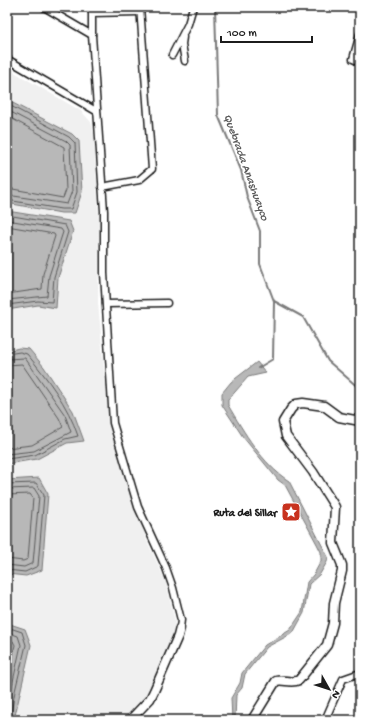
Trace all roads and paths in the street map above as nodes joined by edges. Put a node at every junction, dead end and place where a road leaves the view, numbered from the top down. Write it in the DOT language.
graph roads {
  1 [pos="44,7"];
  2 [pos="193,7"];
  3 [pos="92,10"];
  4 [pos="139,10"];
  5 [pos="360,34"];
  6 [pos="92,35"];
  7 [pos="183,35"];
  8 [pos="172,55"];
  9 [pos="7,58"];
  10 [pos="185,61"];
  11 [pos="360,62"];
  12 [pos="96,111"];
  13 [pos="102,188"];
  14 [pos="167,303"];
  15 [pos="106,304"];
  16 [pos="360,421"];
  17 [pos="180,628"];
  18 [pos="360,674"];
  19 [pos="130,720"];
  20 [pos="252,720"];
  21 [pos="325,720"];
  1 -- 6 [label="street"];
  2 -- 7 [label="street"];
  3 -- 4 [label="street"];
  3 -- 6 [label="street"];
  4 -- 13 [label="street"];
  5 -- 11 [label="street"];
  6 -- 12 [label="street"];
  7 -- 8 [label="street"];
  7 -- 10 [label="street"];
  9 -- 12 [label="street"];
  12 -- 13 [label="street"];
  13 -- 15 [label="street"];
  14 -- 15 [label="street"];
  15 -- 17 [label="street"];
  16 -- 20 [label="street"];
  17 -- 19 [label="street"];
  18 -- 21 [label="street"];
}
